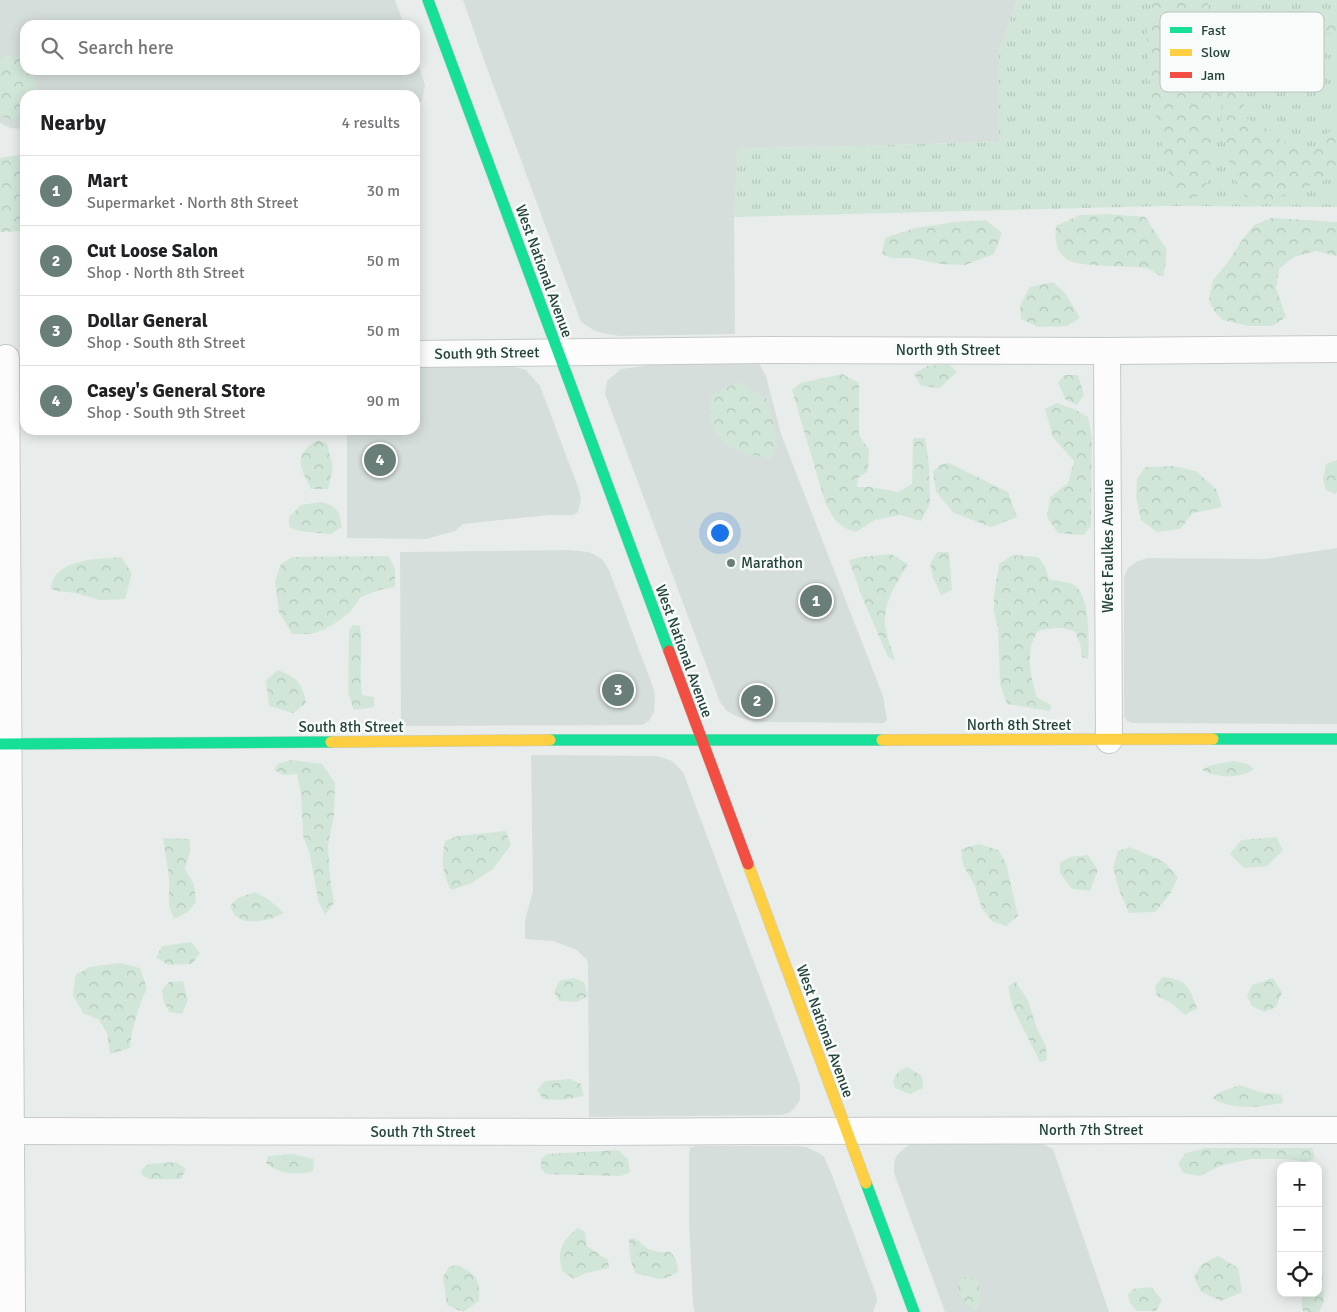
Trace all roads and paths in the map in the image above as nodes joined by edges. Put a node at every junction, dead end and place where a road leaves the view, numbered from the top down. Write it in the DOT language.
graph roads {
  1 [pos="428,0"];
  2 [pos="1337,349"];
  3 [pos="1107,351"];
  4 [pos="558,353"];
  5 [pos="420,354"];
  6 [pos="10,358"];
  7 [pos="701,740"];
  8 [pos="1109,740"];
  9 [pos="1337,740"];
  10 [pos="5,744"];
  11 [pos="1337,1130"];
  12 [pos="6,1131"];
  13 [pos="846,1131"];
  14 [pos="12,1312"];
  15 [pos="914,1312"];
  1 -- 4 [label="main road, West National Avenue"];
  2 -- 3 [label="street, North 9th Street"];
  3 -- 4 [label="street, North 9th Street"];
  3 -- 8 [label="street, West Faulkes Avenue"];
  4 -- 5 [label="street, South 9th Street"];
  4 -- 7 [label="main road, West National Avenue"];
  6 -- 10 [label="street"];
  7 -- 8 [label="main road, North 8th Street"];
  7 -- 10 [label="main road, South 8th Street"];
  7 -- 13 [label="main road, West National Avenue"];
  8 -- 9 [label="main road, North 8th Street"];
  10 -- 12 [label="street"];
  11 -- 13 [label="street, North 7th Street"];
  12 -- 13 [label="street, South 7th Street"];
  12 -- 14 [label="street"];
  13 -- 15 [label="main road, West National Avenue"];
}
